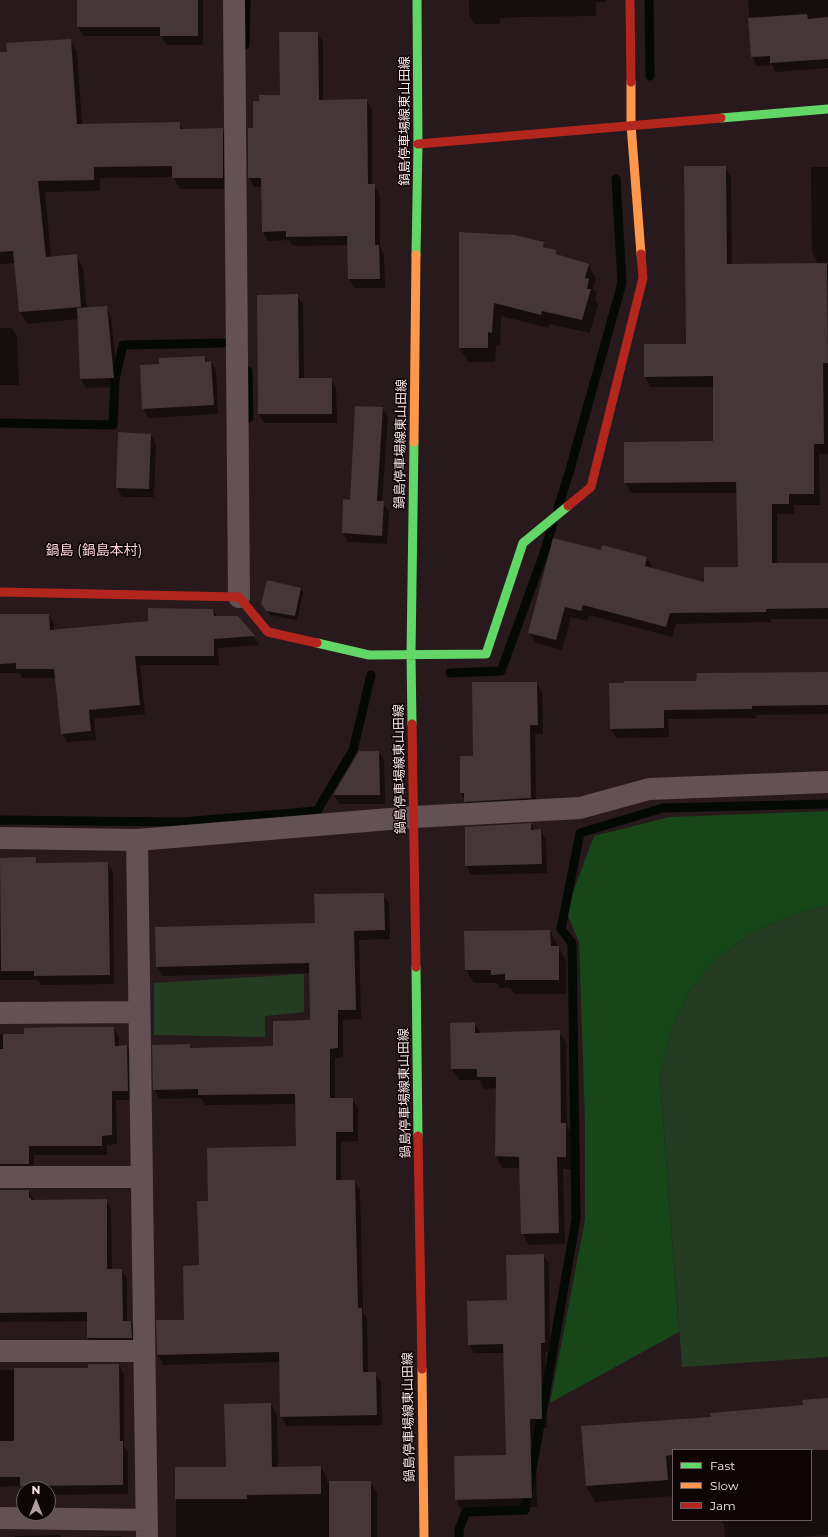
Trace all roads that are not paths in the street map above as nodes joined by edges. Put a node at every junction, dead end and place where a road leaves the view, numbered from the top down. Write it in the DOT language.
graph roads {
  1 [pos="234,0"];
  2 [pos="417,0"];
  3 [pos="630,0"];
  4 [pos="828,109"];
  5 [pos="630,124"];
  6 [pos="418,144"];
  7 [pos="0,592"];
  8 [pos="240,597"];
  9 [pos="411,654"];
  10 [pos="828,782"];
  11 [pos="414,816"];
  12 [pos="0,838"];
  13 [pos="137,840"];
  14 [pos="139,1012"];
  15 [pos="0,1013"];
  16 [pos="0,1178"];
  17 [pos="142,1178"];
  18 [pos="0,1351"];
  19 [pos="144,1351"];
  20 [pos="0,1518"];
  21 [pos="147,1528"];
  22 [pos="424,1537"];
  1 -- 8 [label="street"];
  2 -- 6 [label="street, 鍋島停車場線東山田線"];
  3 -- 5 [label="street"];
  4 -- 5 [label="street"];
  5 -- 6 [label="street"];
  5 -- 9 [label="street"];
  6 -- 9 [label="street, 鍋島停車場線東山田線"];
  7 -- 8 [label="street"];
  8 -- 9 [label="street"];
  9 -- 11 [label="street, 鍋島停車場線東山田線"];
  10 -- 11 [label="street"];
  11 -- 13 [label="street"];
  11 -- 22 [label="street, 鍋島停車場線東山田線"];
  12 -- 13 [label="street"];
  13 -- 14 [label="street"];
  14 -- 15 [label="street"];
  14 -- 17 [label="street"];
  16 -- 17 [label="street"];
  17 -- 19 [label="street"];
  18 -- 19 [label="street"];
  19 -- 21 [label="street"];
  20 -- 21 [label="street"];
}
